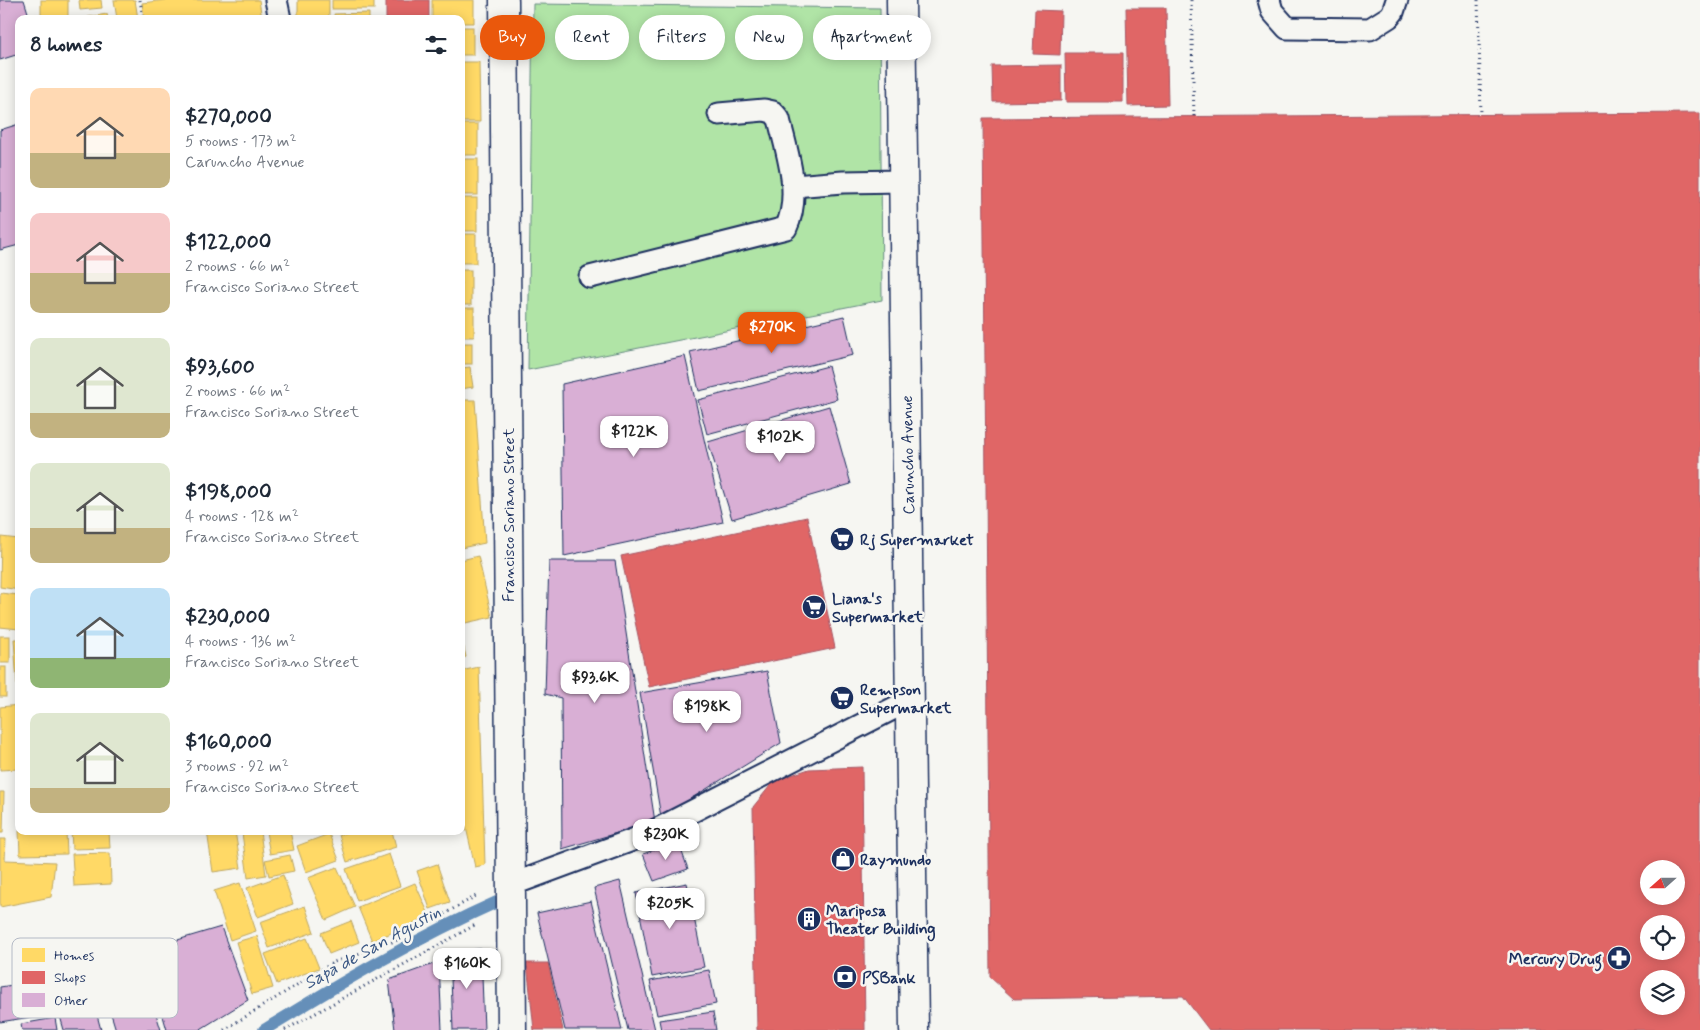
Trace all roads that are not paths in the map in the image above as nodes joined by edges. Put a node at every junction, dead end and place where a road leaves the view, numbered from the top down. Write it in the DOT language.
graph roads {
  1 [pos="276,0"];
  2 [pos="504,0"];
  3 [pos="901,0"];
  4 [pos="1269,0"];
  5 [pos="1397,0"];
  6 [pos="279,15"];
  7 [pos="719,114"];
  8 [pos="903,181"];
  9 [pos="794,186"];
  10 [pos="590,277"];
  11 [pos="910,700"];
  12 [pos="511,881"];
  13 [pos="512,1030"];
  14 [pos="914,1030"];
  1 -- 6 [label="lane"];
  2 -- 12 [label="main road, Francisco Soriano Street"];
  3 -- 8 [label="main road, Caruncho Avenue"];
  4 -- 5 [label="lane"];
  7 -- 9 [label="lane"];
  8 -- 9 [label="lane"];
  8 -- 11 [label="main road, Caruncho Avenue"];
  9 -- 10 [label="lane"];
  11 -- 12 [label="lane"];
  11 -- 14 [label="main road, Caruncho Avenue"];
  12 -- 13 [label="main road, Francisco Soriano Street"];
}
